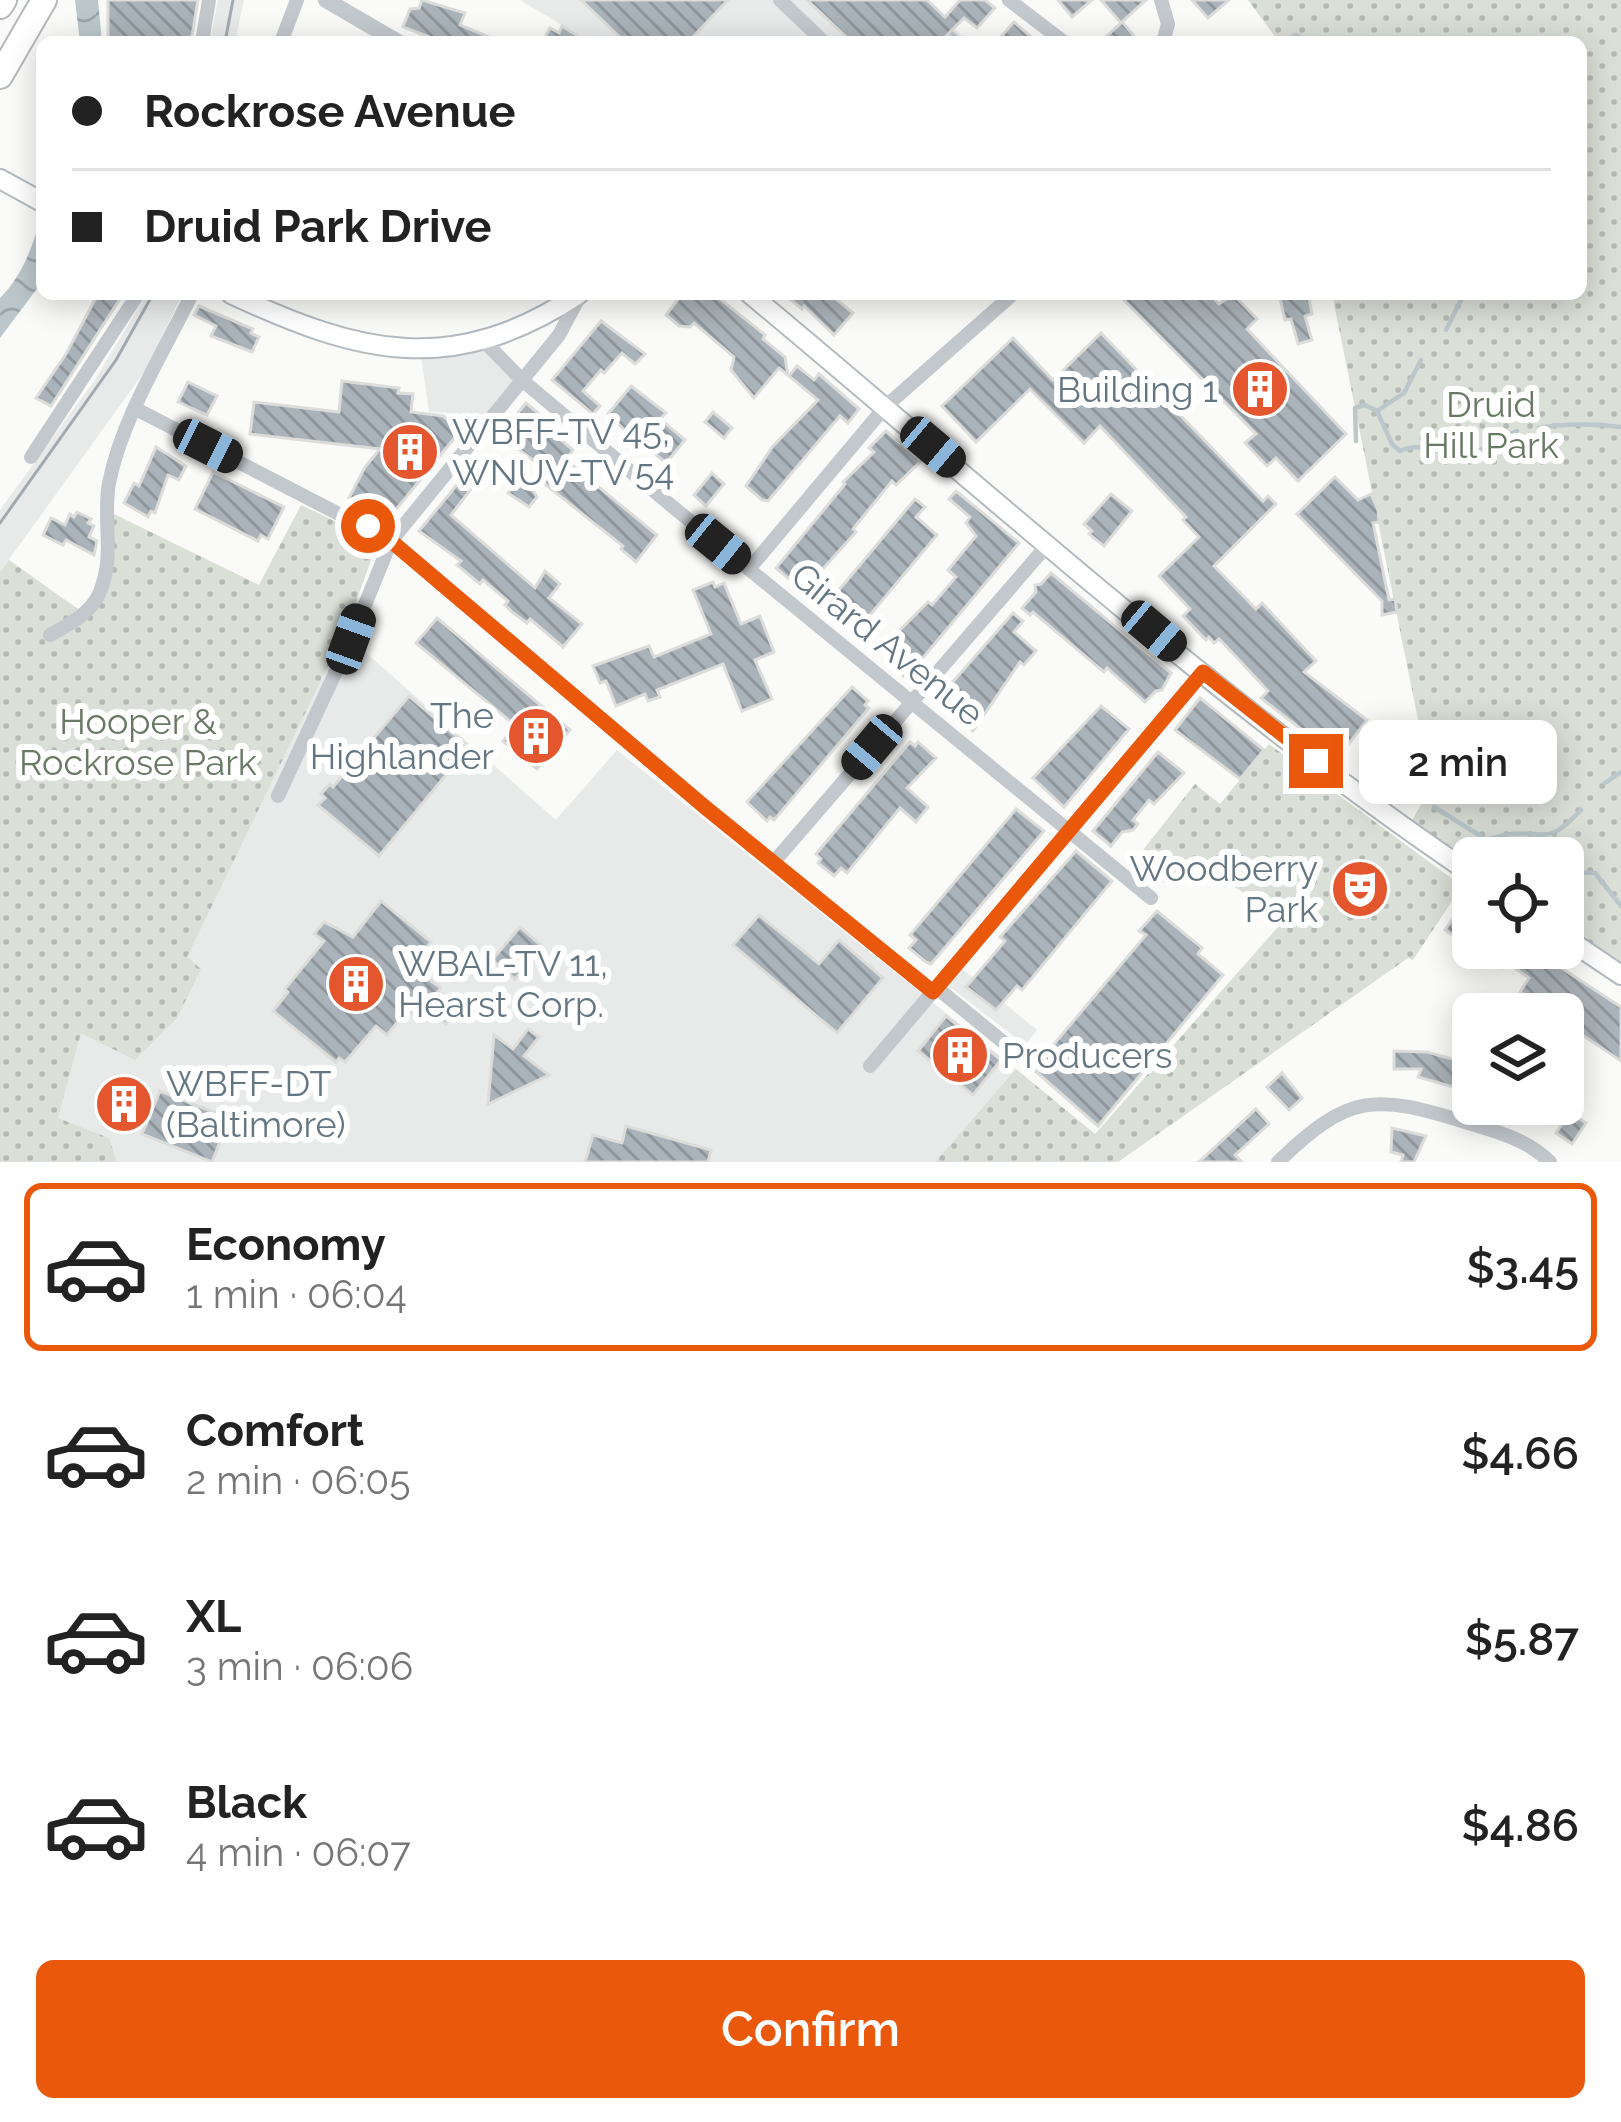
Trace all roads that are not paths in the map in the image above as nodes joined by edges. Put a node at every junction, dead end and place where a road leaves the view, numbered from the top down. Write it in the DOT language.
graph roads {
  1 [pos="44,0"];
  2 [pos="209,0"];
  3 [pos="297,0"];
  4 [pos="326,0"];
  5 [pos="780,0"];
  6 [pos="1009,0"];
  7 [pos="1161,0"];
  8 [pos="203,36"];
  9 [pos="283,36"];
  10 [pos="388,36"];
  11 [pos="818,36"];
  12 [pos="1056,36"];
  13 [pos="1165,36"];
  14 [pos="0,76"];
  15 [pos="0,179"];
  16 [pos="36,199"];
  17 [pos="133,300"];
  18 [pos="189,300"];
  19 [pos="244,300"];
  20 [pos="570,300"];
  21 [pos="577,300"];
  22 [pos="757,300"];
  23 [pos="1006,300"];
  24 [pos="482,339"];
  25 [pos="522,380"];
  26 [pos="885,407"];
  27 [pos="136,410"];
  28 [pos="31,457"];
  29 [pos="391,541"];
  30 [pos="1049,543"];
  31 [pos="749,569"];
  32 [pos="50,635"];
  33 [pos="1203,672"];
  34 [pos="910,702"];
  35 [pos="278,796"];
  36 [pos="1069,832"];
  37 [pos="1452,860"];
  38 [pos="773,863"];
  39 [pos="1151,898"];
  40 [pos="1584,950"];
  41 [pos="1621,975"];
  42 [pos="935,990"];
  43 [pos="1019,1054"];
  44 [pos="870,1066"];
  45 [pos="1542,1159"];
  46 [pos="1278,1162"];
  1 -- 14 [label="highway"];
  2 -- 8 [label="street"];
  3 -- 9 [label="street"];
  4 -- 10 [label="street"];
  5 -- 11 [label="street"];
  6 -- 12 [label="street"];
  7 -- 13 [label="street"];
  15 -- 16 [label="main road"];
  17 -- 28 [label="street"];
  18 -- 27 [label="street"];
  19 -- 24 [label="main road"];
  20 -- 24 [label="main road"];
  21 -- 25 [label="street"];
  22 -- 26 [label="main road"];
  23 -- 26 [label="street"];
  24 -- 25 [label="street, Girard Avenue"];
  25 -- 29 [label="street"];
  25 -- 31 [label="street, Girard Avenue"];
  26 -- 30 [label="main road"];
  26 -- 31 [label="street"];
  27 -- 29 [label="street"];
  27 -- 32 [label="street"];
  29 -- 35 [label="street"];
  29 -- 38 [label="street"];
  30 -- 33 [label="main road"];
  30 -- 34 [label="street"];
  31 -- 34 [label="street, Girard Avenue"];
  33 -- 36 [label="street"];
  33 -- 37 [label="main road"];
  34 -- 36 [label="street, Girard Avenue"];
  34 -- 38 [label="street"];
  36 -- 39 [label="street, Girard Avenue"];
  36 -- 42 [label="street"];
  38 -- 42 [label="street"];
  40 -- 41 [label="main road"];
  42 -- 43 [label="street"];
  42 -- 44 [label="street"];
  45 -- 46 [label="street"];
}
